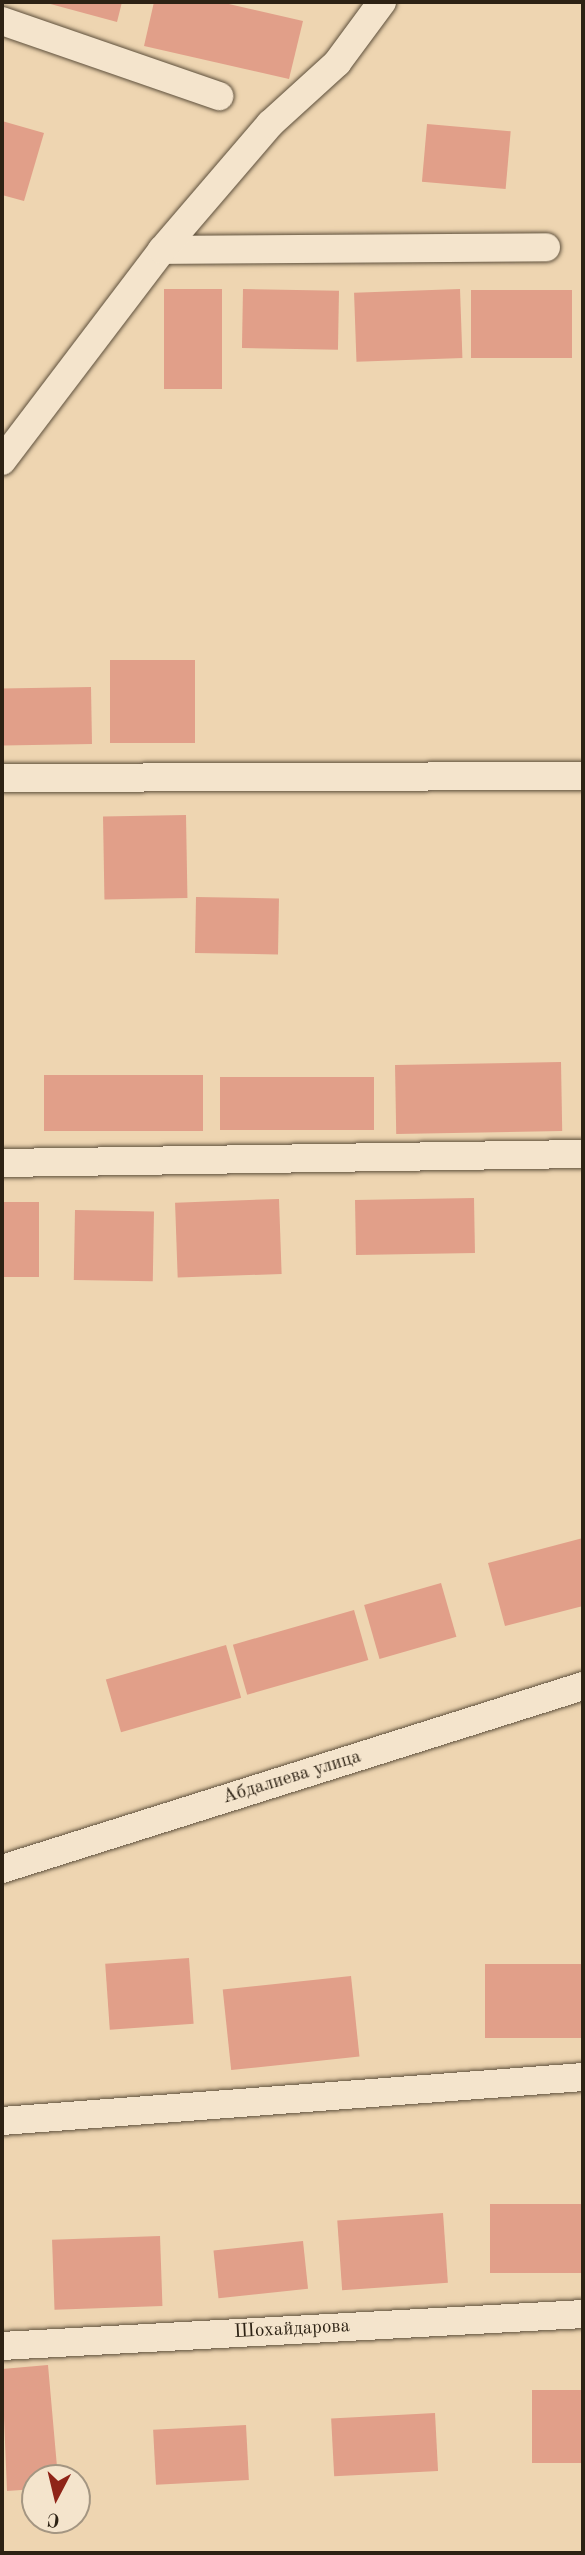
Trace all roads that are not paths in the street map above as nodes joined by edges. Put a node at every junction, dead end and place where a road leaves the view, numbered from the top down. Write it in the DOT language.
graph roads {
  1 [pos="382,2"];
  2 [pos="2,21"];
  3 [pos="219,96"];
  4 [pos="546,247"];
  5 [pos="162,250"];
  6 [pos="2,461"];
  7 [pos="583,775"];
  8 [pos="2,778"];
  9 [pos="583,1154"];
  10 [pos="2,1163"];
  11 [pos="583,1686"];
  12 [pos="2,1869"];
  13 [pos="583,2077"];
  14 [pos="2,2121"];
  15 [pos="583,2314"];
  16 [pos="2,2346"];
  1 -- 5 [label="street"];
  2 -- 3 [label="street"];
  4 -- 5 [label="street"];
  5 -- 6 [label="street"];
  7 -- 8 [label="street"];
  9 -- 10 [label="street"];
  11 -- 12 [label="street, Абдалиева улица"];
  13 -- 14 [label="street"];
  15 -- 16 [label="street, Шохайдарова"];
}
